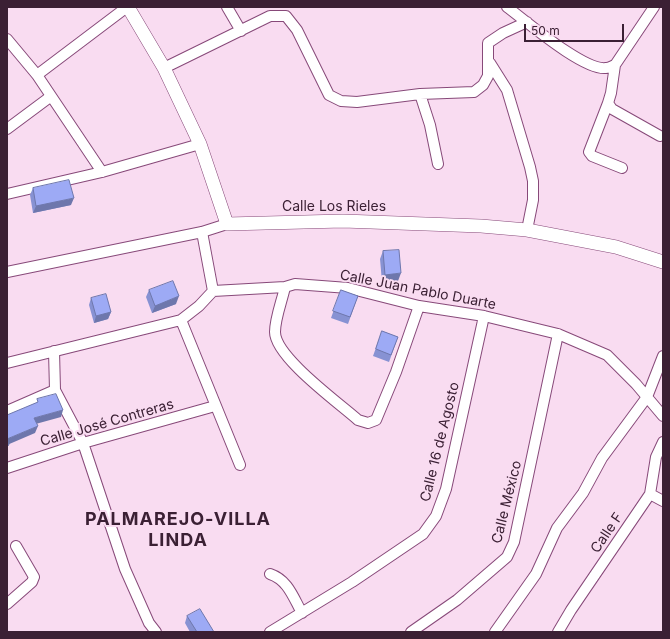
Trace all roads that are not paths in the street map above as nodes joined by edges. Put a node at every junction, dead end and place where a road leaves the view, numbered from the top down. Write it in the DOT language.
graph roads {
  1 [pos="128,7"];
  2 [pos="227,7"];
  3 [pos="507,7"];
  4 [pos="654,7"];
  5 [pos="527,22"];
  6 [pos="240,31"];
  7 [pos="9,45"];
  8 [pos="490,63"];
  9 [pos="615,65"];
  10 [pos="164,68"];
  11 [pos="37,75"];
  12 [pos="420,94"];
  13 [pos="50,97"];
  14 [pos="608,103"];
  15 [pos="7,129"];
  16 [pos="660,136"];
  17 [pos="200,144"];
  18 [pos="438,164"];
  19 [pos="622,168"];
  20 [pos="102,172"];
  21 [pos="7,194"];
  22 [pos="227,224"];
  23 [pos="527,230"];
  24 [pos="202,232"];
  25 [pos="663,262"];
  26 [pos="7,272"];
  27 [pos="285,287"];
  28 [pos="213,291"];
  29 [pos="419,306"];
  30 [pos="484,316"];
  31 [pos="181,320"];
  32 [pos="558,334"];
  33 [pos="54,351"];
  34 [pos="663,356"];
  35 [pos="7,364"];
  36 [pos="55,390"];
  37 [pos="647,397"];
  38 [pos="215,406"];
  39 [pos="7,411"];
  40 [pos="663,416"];
  41 [pos="663,442"];
  42 [pos="83,443"];
  43 [pos="240,465"];
  44 [pos="7,468"];
  45 [pos="650,494"];
  46 [pos="663,501"];
  47 [pos="16,546"];
  48 [pos="270,574"];
  49 [pos="7,604"];
  50 [pos="302,613"];
  51 [pos="156,632"];
  52 [pos="270,632"];
  53 [pos="411,632"];
  54 [pos="495,632"];
  55 [pos="558,632"];
  1 -- 10 [label="street"];
  1 -- 11 [label="street"];
  2 -- 6 [label="street"];
  3 -- 5 [label="street"];
  4 -- 9 [label="street"];
  5 -- 8 [label="street"];
  5 -- 9 [label="street"];
  6 -- 10 [label="street"];
  6 -- 12 [label="street"];
  7 -- 11 [label="street"];
  8 -- 12 [label="street"];
  8 -- 23 [label="street"];
  9 -- 14 [label="street"];
  10 -- 17 [label="street"];
  11 -- 13 [label="street"];
  12 -- 18 [label="street"];
  13 -- 15 [label="street"];
  13 -- 20 [label="street"];
  14 -- 16 [label="street"];
  14 -- 19 [label="street"];
  17 -- 20 [label="street"];
  17 -- 22 [label="street"];
  20 -- 21 [label="street"];
  22 -- 23 [label="street, Calle Los Rieles"];
  22 -- 24 [label="street, Calle Los Rieles"];
  23 -- 25 [label="street, Calle Los Rieles"];
  24 -- 26 [label="street, Calle Los Rieles"];
  24 -- 28 [label="street"];
  27 -- 28 [label="street, Calle Juan Pablo Duarte"];
  27 -- 29 [label="street, Calle Juan Pablo Duarte"];
  27 -- 29 [label="street"];
  28 -- 31 [label="street"];
  29 -- 30 [label="street, Calle Juan Pablo Duarte"];
  30 -- 32 [label="street, Calle Juan Pablo Duarte"];
  30 -- 50 [label="street, Calle 16 de Agosto"];
  31 -- 33 [label="street"];
  31 -- 38 [label="street"];
  32 -- 37 [label="street, Calle Juan Pablo Duarte"];
  32 -- 53 [label="street, Calle México"];
  33 -- 35 [label="street"];
  33 -- 36 [label="street"];
  34 -- 37 [label="street"];
  36 -- 39 [label="street"];
  36 -- 42 [label="street"];
  37 -- 40 [label="street, Calle Juan Pablo Duarte"];
  37 -- 54 [label="street"];
  38 -- 42 [label="street, Calle José Contreras"];
  38 -- 43 [label="street"];
  41 -- 45 [label="street, Calle F"];
  42 -- 44 [label="street, Calle José Contreras"];
  42 -- 51 [label="street"];
  45 -- 46 [label="street"];
  45 -- 55 [label="street, Calle F"];
  47 -- 49 [label="street"];
  48 -- 50 [label="street"];
  50 -- 52 [label="street, Calle 16 de Agosto"];
}
